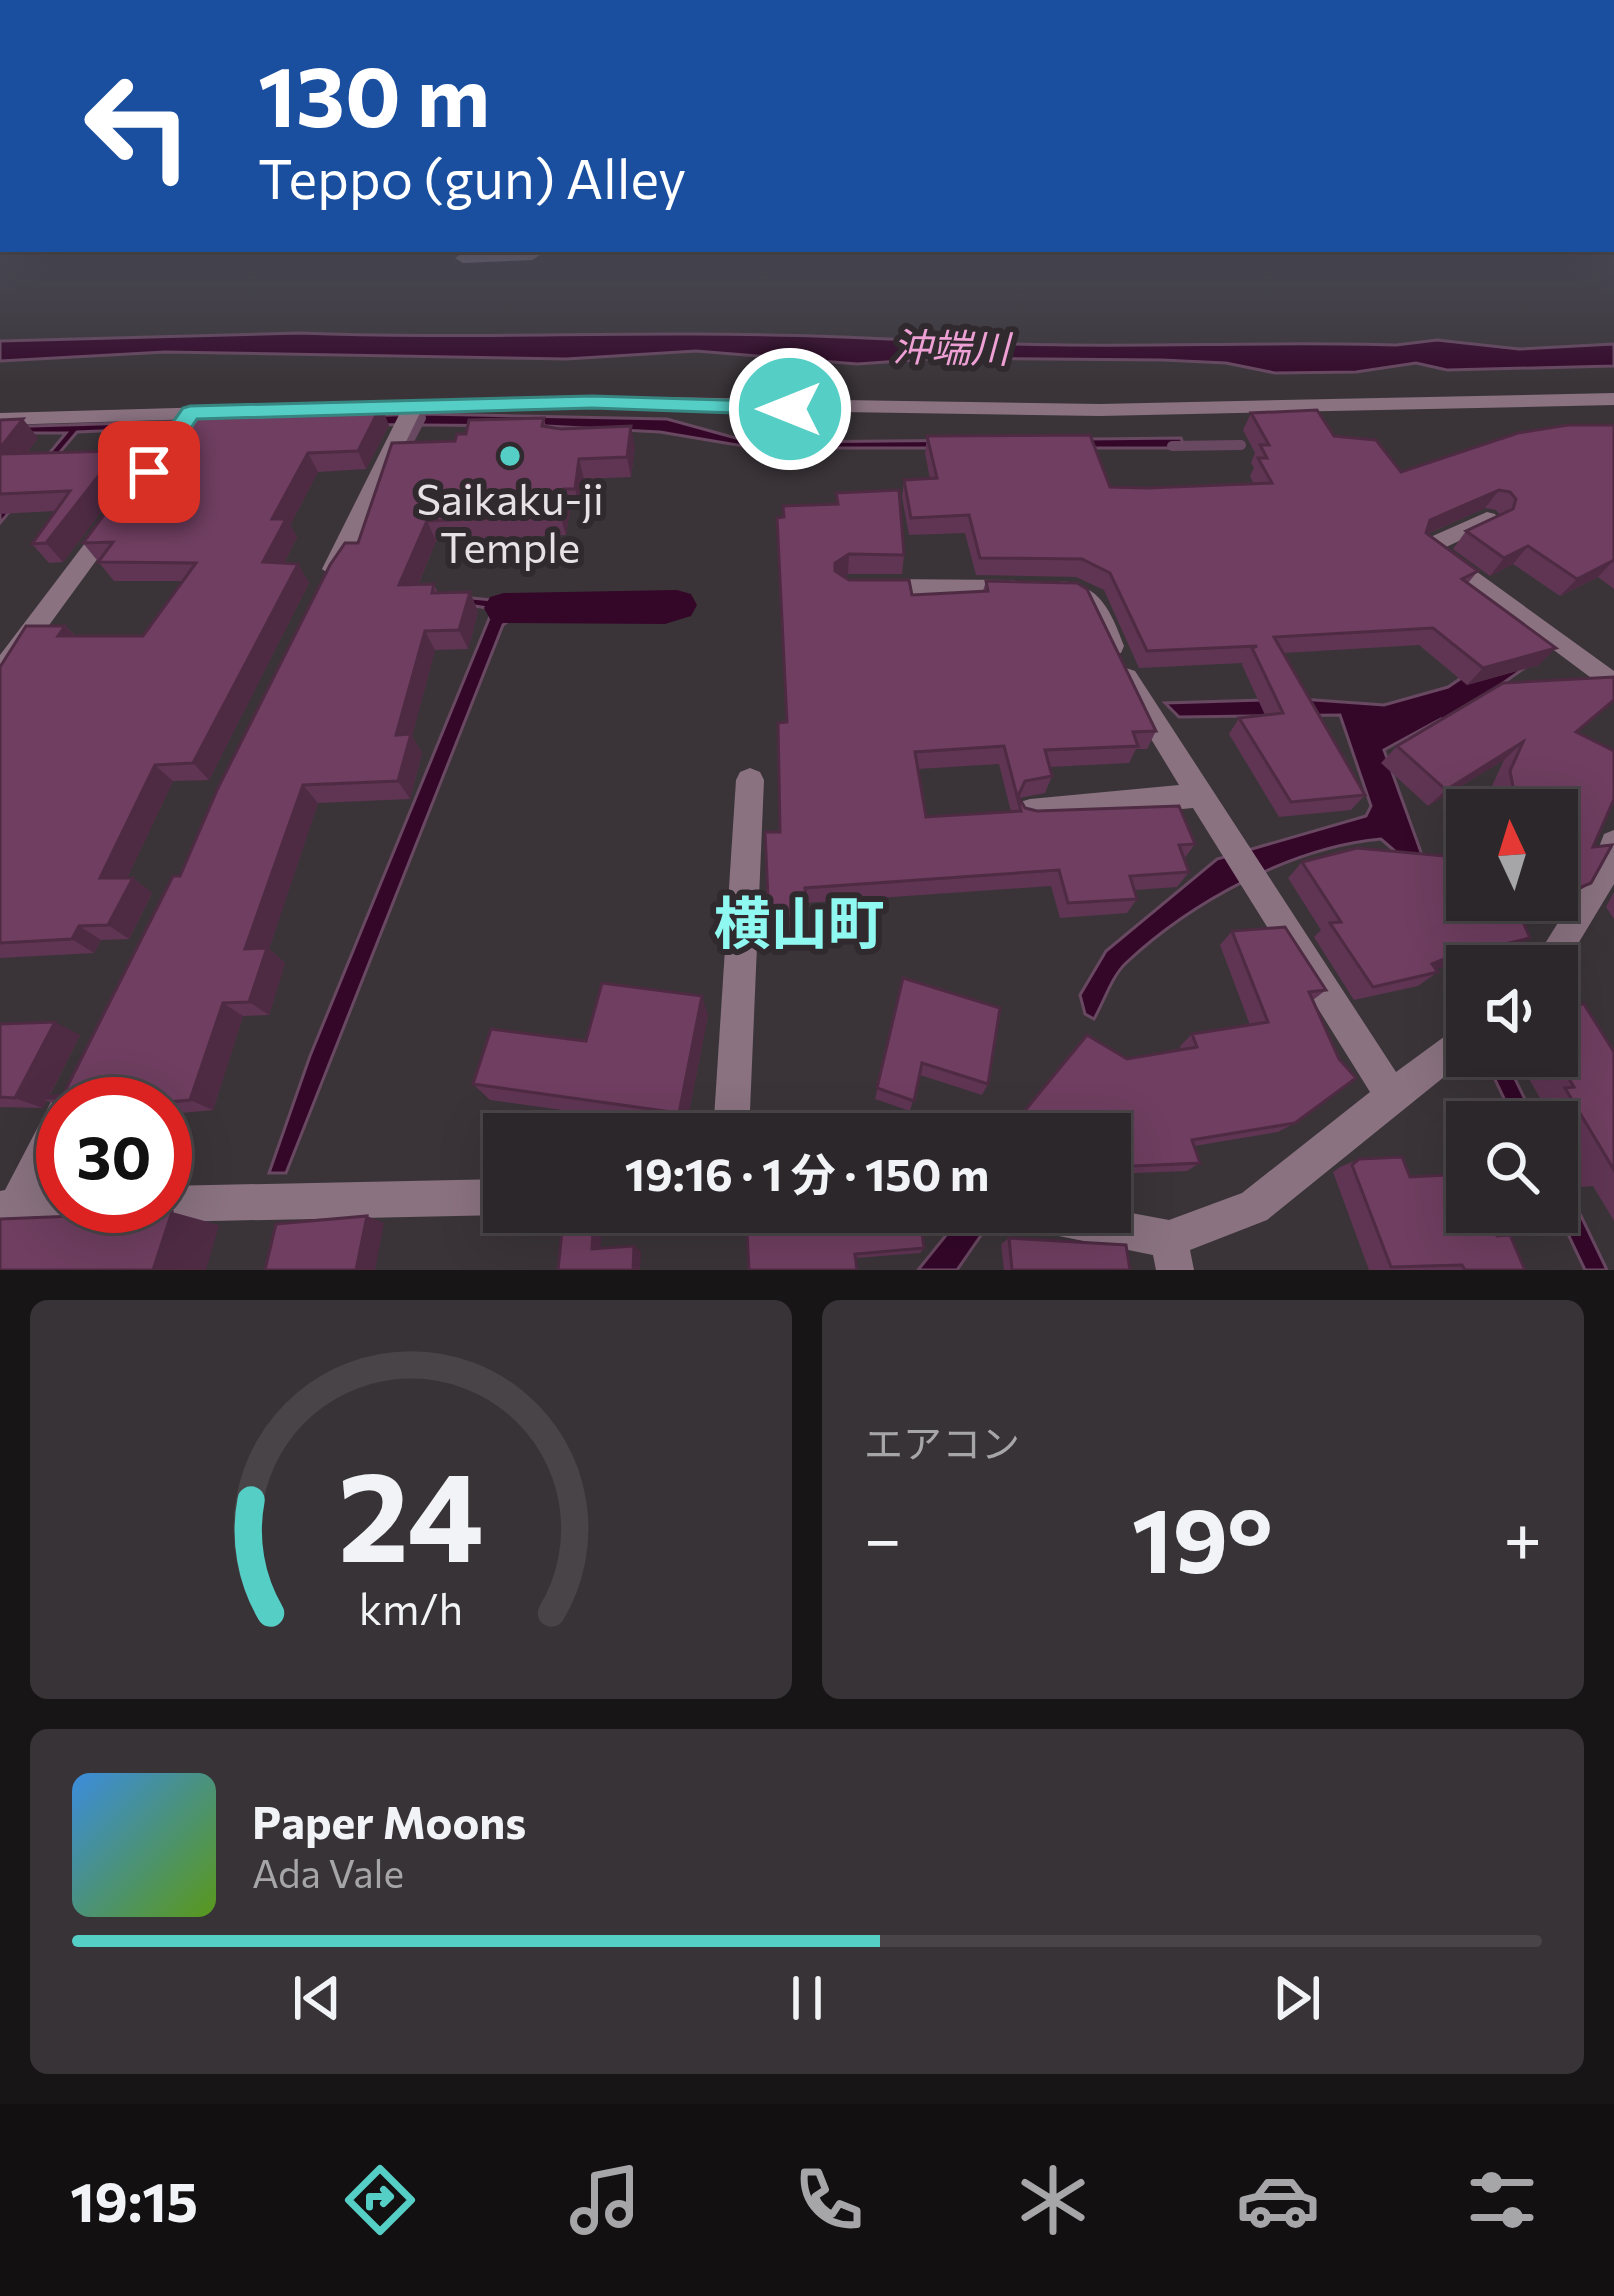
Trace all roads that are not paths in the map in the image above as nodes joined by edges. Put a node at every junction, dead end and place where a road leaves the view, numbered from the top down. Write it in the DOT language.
graph roads {
  1 [pos="1614,399"];
  2 [pos="410,414"];
  3 [pos="188,416"];
  4 [pos="0,419"];
  5 [pos="174,437"];
  6 [pos="119,514"];
  7 [pos="1487,520"];
  8 [pos="848,586"];
  9 [pos="317,599"];
  10 [pos="0,673"];
  11 [pos="1614,685"];
  12 [pos="750,780"];
  13 [pos="1201,795"];
  14 [pos="1030,811"];
  15 [pos="1614,843"];
  16 [pos="1559,945"];
  17 [pos="1446,1054"];
  18 [pos="1392,1096"];
  19 [pos="732,1113"];
  20 [pos="36,1163"];
  21 [pos="483,1197"];
  22 [pos="192,1203"];
  23 [pos="36,1215"];
  24 [pos="5,1219"];
  25 [pos="1099,1233"];
  26 [pos="1172,1255"];
  1 -- 2 [label="street"];
  2 -- 3 [label="street"];
  2 -- 9 [label="street"];
  3 -- 4 [label="street"];
  3 -- 5 [label="street"];
  6 -- 10 [label="street"];
  7 -- 11 [label="street"];
  8 -- 13 [label="street"];
  12 -- 19 [label="street"];
  13 -- 14 [label="street"];
  13 -- 18 [label="street"];
  15 -- 16 [label="street"];
  17 -- 18 [label="street"];
  18 -- 26 [label="street"];
  20 -- 24 [label="street"];
  21 -- 22 [label="street"];
  23 -- 24 [label="street"];
  25 -- 26 [label="street"];
}
